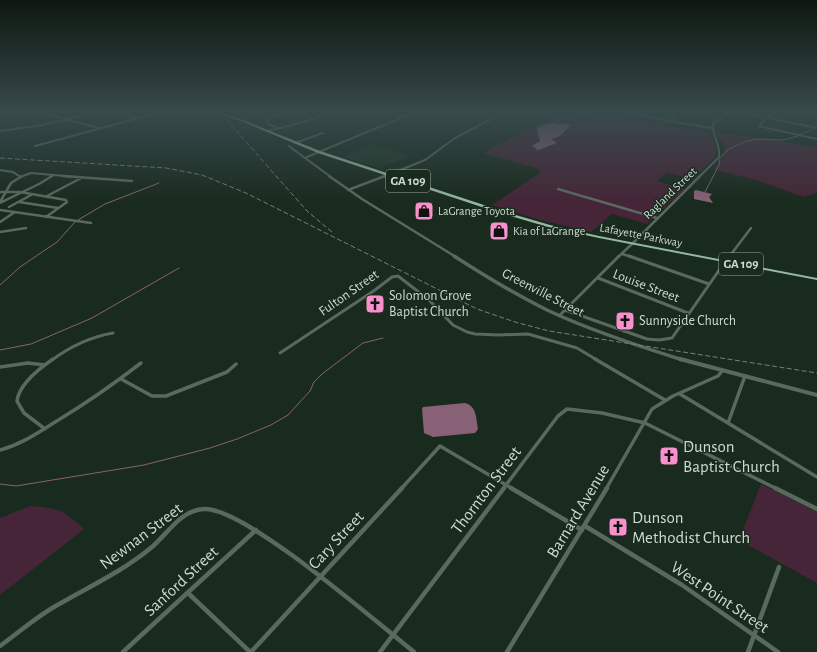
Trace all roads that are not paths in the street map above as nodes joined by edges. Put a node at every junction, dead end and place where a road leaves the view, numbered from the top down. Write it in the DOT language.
graph roads {
  1 [pos="49,142"];
  2 [pos="342,142"];
  3 [pos="448,142"];
  4 [pos="718,142"];
  5 [pos="295,143"];
  6 [pos="35,146"];
  7 [pos="289,146"];
  8 [pos="319,152"];
  9 [pos="305,158"];
  10 [pos="0,170"];
  11 [pos="54,174"];
  12 [pos="388,175"];
  13 [pos="19,176"];
  14 [pos="83,177"];
  15 [pos="132,181"];
  16 [pos="558,189"];
  17 [pos="348,190"];
  18 [pos="0,192"];
  19 [pos="5,192"];
  20 [pos="20,192"];
  21 [pos="33,194"];
  22 [pos="47,196"];
  23 [pos="0,202"];
  24 [pos="19,202"];
  25 [pos="10,206"];
  26 [pos="58,208"];
  27 [pos="0,210"];
  28 [pos="15,212"];
  29 [pos="46,216"];
  30 [pos="657,218"];
  31 [pos="0,222"];
  32 [pos="91,223"];
  33 [pos="26,228"];
  34 [pos="751,228"];
  35 [pos="0,232"];
  36 [pos="632,244"];
  37 [pos="622,254"];
  38 [pos="726,261"];
  39 [pos="598,278"];
  40 [pos="817,279"];
  41 [pos="709,284"];
  42 [pos="565,310"];
  43 [pos="688,313"];
  44 [pos="560,315"];
  45 [pos="113,332"];
  46 [pos="280,354"];
  47 [pos="141,363"];
  48 [pos="45,364"];
  49 [pos="236,364"];
  50 [pos="0,367"];
  51 [pos="722,371"];
  52 [pos="745,376"];
  53 [pos="121,379"];
  54 [pos="680,394"];
  55 [pos="817,394"];
  56 [pos="665,400"];
  57 [pos="645,422"];
  58 [pos="728,423"];
  59 [pos="44,429"];
  60 [pos="440,446"];
  61 [pos="0,450"];
  62 [pos="817,477"];
  63 [pos="507,484"];
  64 [pos="817,509"];
  65 [pos="584,528"];
  66 [pos="256,530"];
  67 [pos="779,566"];
  68 [pos="320,577"];
  69 [pos="188,593"];
  70 [pos="393,635"];
  71 [pos="754,637"];
  72 [pos="0,646"];
  73 [pos="124,652"];
  74 [pos="251,652"];
  75 [pos="380,652"];
  76 [pos="414,652"];
  77 [pos="507,652"];
  78 [pos="748,652"];
  79 [pos="778,652"];
  1 -- 6 [label="street"];
  2 -- 8 [label="street"];
  3 -- 12 [label="street"];
  4 -- 30 [label="street, Ragland Street"];
  5 -- 8 [label="highway, Lafayette Parkway / GA 109"];
  7 -- 9 [label="street, Greenville Street"];
  8 -- 9 [label="street"];
  8 -- 12 [label="highway, Lafayette Parkway / GA 109"];
  9 -- 17 [label="street, Greenville Street"];
  10 -- 13 [label="street"];
  11 -- 13 [label="street"];
  11 -- 14 [label="street"];
  11 -- 20 [label="street"];
  12 -- 17 [label="street"];
  12 -- 36 [label="highway, Lafayette Parkway / GA 109"];
  13 -- 19 [label="street"];
  14 -- 15 [label="street"];
  14 -- 22 [label="street"];
  16 -- 30 [label="street"];
  17 -- 44 [label="street, Greenville Street"];
  18 -- 19 [label="street"];
  19 -- 20 [label="street"];
  19 -- 23 [label="street"];
  20 -- 21 [label="street"];
  20 -- 23 [label="street"];
  21 -- 22 [label="street"];
  21 -- 24 [label="street"];
  22 -- 26 [label="street"];
  24 -- 25 [label="street"];
  24 -- 26 [label="street"];
  26 -- 29 [label="street"];
  27 -- 28 [label="street"];
  28 -- 29 [label="street"];
  28 -- 31 [label="street"];
  29 -- 32 [label="street"];
  30 -- 36 [label="street, Ragland Street"];
  33 -- 35 [label="street"];
  34 -- 38 [label="street"];
  36 -- 37 [label="street, Ragland Street"];
  36 -- 38 [label="highway, Lafayette Parkway / GA 109"];
  37 -- 39 [label="street, Ragland Street"];
  37 -- 41 [label="street"];
  38 -- 40 [label="highway, Lafayette Parkway / GA 109"];
  38 -- 41 [label="street"];
  39 -- 42 [label="street, Ragland Street"];
  39 -- 43 [label="street, Louise Street"];
  41 -- 43 [label="street"];
  42 -- 43 [label="street"];
  42 -- 44 [label="street, Ragland Street"];
  44 -- 51 [label="street, Greenville Street"];
  45 -- 48 [label="street"];
  46 -- 56 [label="street, Fulton Street"];
  47 -- 53 [label="street"];
  48 -- 50 [label="street"];
  48 -- 59 [label="street"];
  49 -- 53 [label="street"];
  51 -- 52 [label="street, Greenville Street"];
  51 -- 54 [label="street, Barnard Avenue"];
  52 -- 55 [label="street, Greenville Street"];
  52 -- 58 [label="street"];
  53 -- 59 [label="street"];
  54 -- 56 [label="street, Barnard Avenue"];
  54 -- 58 [label="street"];
  56 -- 57 [label="street, Barnard Avenue"];
  57 -- 63 [label="street, Thornton Street"];
  57 -- 64 [label="street"];
  57 -- 65 [label="street, Barnard Avenue"];
  58 -- 62 [label="street"];
  59 -- 61 [label="street"];
  60 -- 63 [label="street, West Point Street"];
  60 -- 68 [label="street, Cary Street"];
  63 -- 65 [label="street, West Point Street"];
  63 -- 70 [label="street, Thornton Street"];
  65 -- 71 [label="street, West Point Street"];
  65 -- 77 [label="street, Barnard Avenue"];
  66 -- 68 [label="street, Newnan Street"];
  66 -- 69 [label="street, Sanford Street"];
  66 -- 72 [label="street, Newnan Street"];
  67 -- 71 [label="street"];
  68 -- 70 [label="street, Newnan Street"];
  68 -- 74 [label="street, Cary Street"];
  69 -- 73 [label="street, Sanford Street"];
  69 -- 74 [label="street"];
  70 -- 75 [label="street, Thornton Street"];
  70 -- 76 [label="street, Newnan Street"];
  71 -- 78 [label="street"];
  71 -- 79 [label="street, West Point Street"];
}
